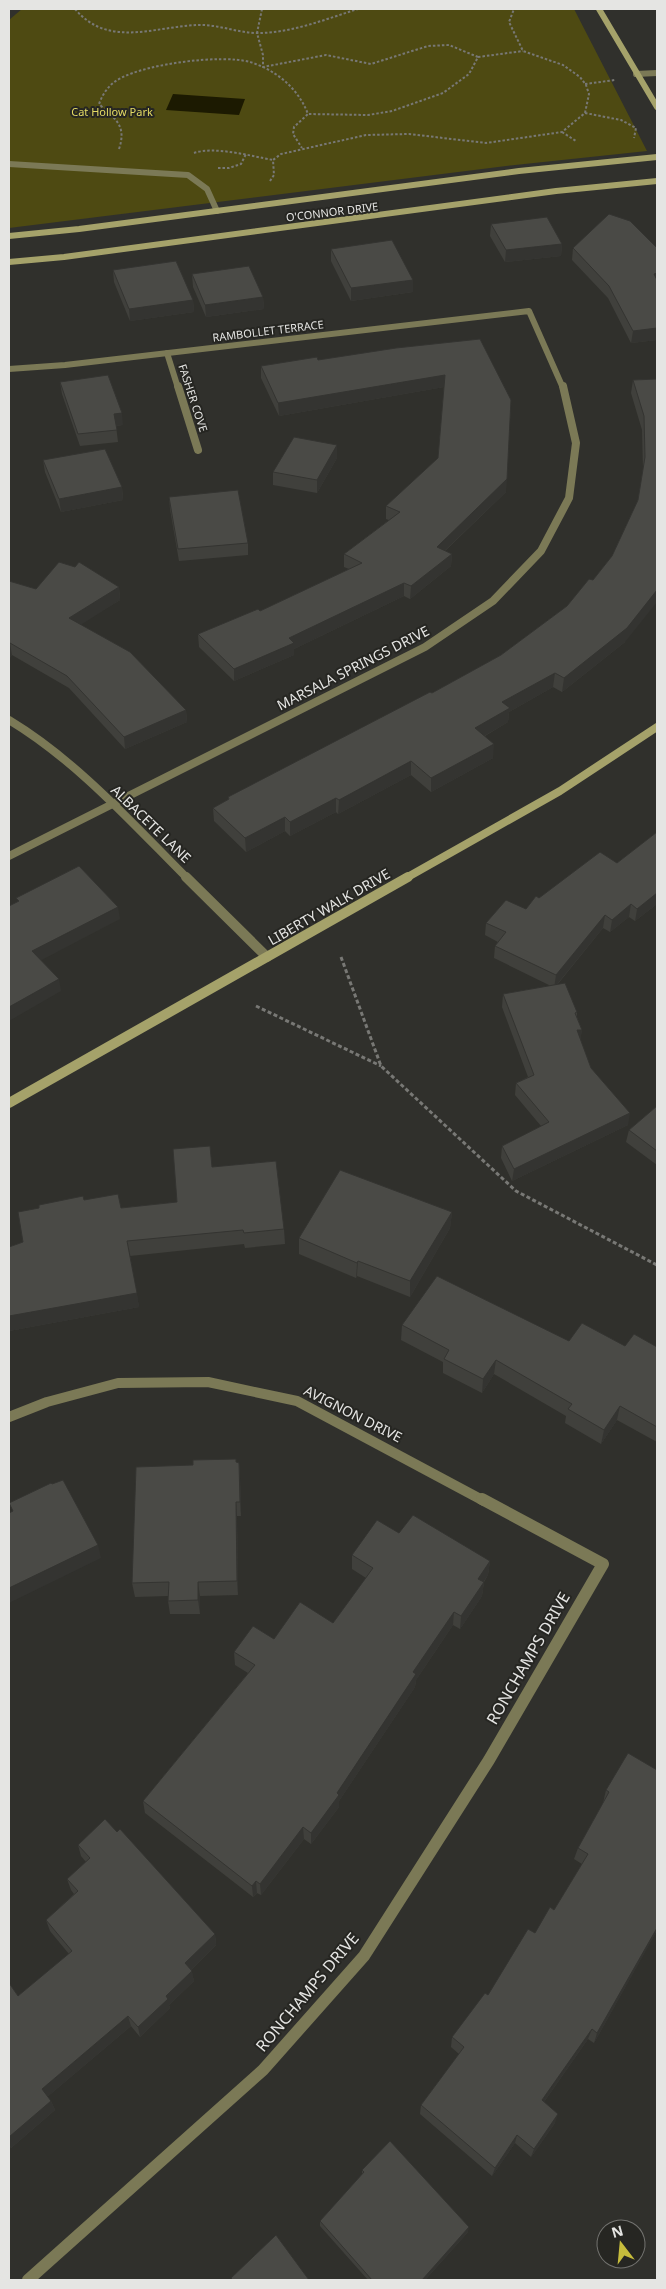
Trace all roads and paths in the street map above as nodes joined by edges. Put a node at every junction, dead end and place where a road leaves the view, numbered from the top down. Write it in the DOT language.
graph roads {
  1 [pos="75,9"];
  2 [pos="262,9"];
  3 [pos="358,9"];
  4 [pos="514,9"];
  5 [pos="600,9"];
  6 [pos="257,33"];
  7 [pos="523,51"];
  8 [pos="478,57"];
  9 [pos="263,67"];
  10 [pos="657,73"];
  11 [pos="636,74"];
  12 [pos="617,80"];
  13 [pos="586,84"];
  14 [pos="657,107"];
  15 [pos="585,113"];
  16 [pos="308,114"];
  17 [pos="562,132"];
  18 [pos="633,143"];
  19 [pos="582,145"];
  20 [pos="302,148"];
  21 [pos="657,157"];
  22 [pos="9,164"];
  23 [pos="111,170"];
  24 [pos="657,181"];
  25 [pos="265,185"];
  26 [pos="217,210"];
  27 [pos="9,236"];
  28 [pos="9,262"];
  29 [pos="528,311"];
  30 [pos="167,353"];
  31 [pos="9,369"];
  32 [pos="198,450"];
  33 [pos="9,720"];
  34 [pos="657,727"];
  35 [pos="112,804"];
  36 [pos="9,856"];
  37 [pos="341,957"];
  38 [pos="267,958"];
  39 [pos="256,1006"];
  40 [pos="381,1066"];
  41 [pos="9,1103"];
  42 [pos="657,1265"];
  43 [pos="9,1417"];
  44 [pos="603,1564"];
  45 [pos="28,2280"];
  1 -- 6 [label="path"];
  2 -- 6 [label="path"];
  3 -- 6 [label="path"];
  4 -- 7 [label="path"];
  5 -- 11 [label="main road"];
  6 -- 9 [label="path"];
  7 -- 8 [label="path"];
  7 -- 13 [label="path"];
  8 -- 9 [label="path"];
  8 -- 16 [label="path"];
  9 -- 16 [label="path"];
  9 -- 23 [label="path"];
  10 -- 11 [label="street"];
  11 -- 14 [label="main road"];
  12 -- 13 [label="path"];
  13 -- 15 [label="path"];
  15 -- 17 [label="path"];
  15 -- 18 [label="path"];
  16 -- 20 [label="path"];
  17 -- 19 [label="path"];
  17 -- 20 [label="path"];
  20 -- 25 [label="path"];
  21 -- 26 [label="main road, O'CONNOR DRIVE"];
  22 -- 23 [label="street"];
  23 -- 26 [label="street"];
  24 -- 28 [label="main road, O'CONNOR DRIVE"];
  26 -- 27 [label="main road, O'CONNOR DRIVE"];
  29 -- 30 [label="street, RAMBOLLET TERRACE"];
  29 -- 35 [label="street, MARSALA SPRINGS DRIVE"];
  30 -- 31 [label="street, RAMBOLLET TERRACE"];
  30 -- 32 [label="street, FASHER COVE"];
  33 -- 35 [label="street, ALBACETE LANE"];
  34 -- 38 [label="main road, LIBERTY WALK DRIVE"];
  35 -- 36 [label="street, MARSALA SPRINGS DRIVE"];
  35 -- 38 [label="street, ALBACETE LANE"];
  37 -- 40 [label="path"];
  38 -- 41 [label="main road, LIBERTY WALK DRIVE"];
  39 -- 40 [label="path"];
  40 -- 42 [label="path"];
  43 -- 44 [label="street, AVIGNON DRIVE"];
  44 -- 45 [label="street, RONCHAMPS DRIVE"];
}
